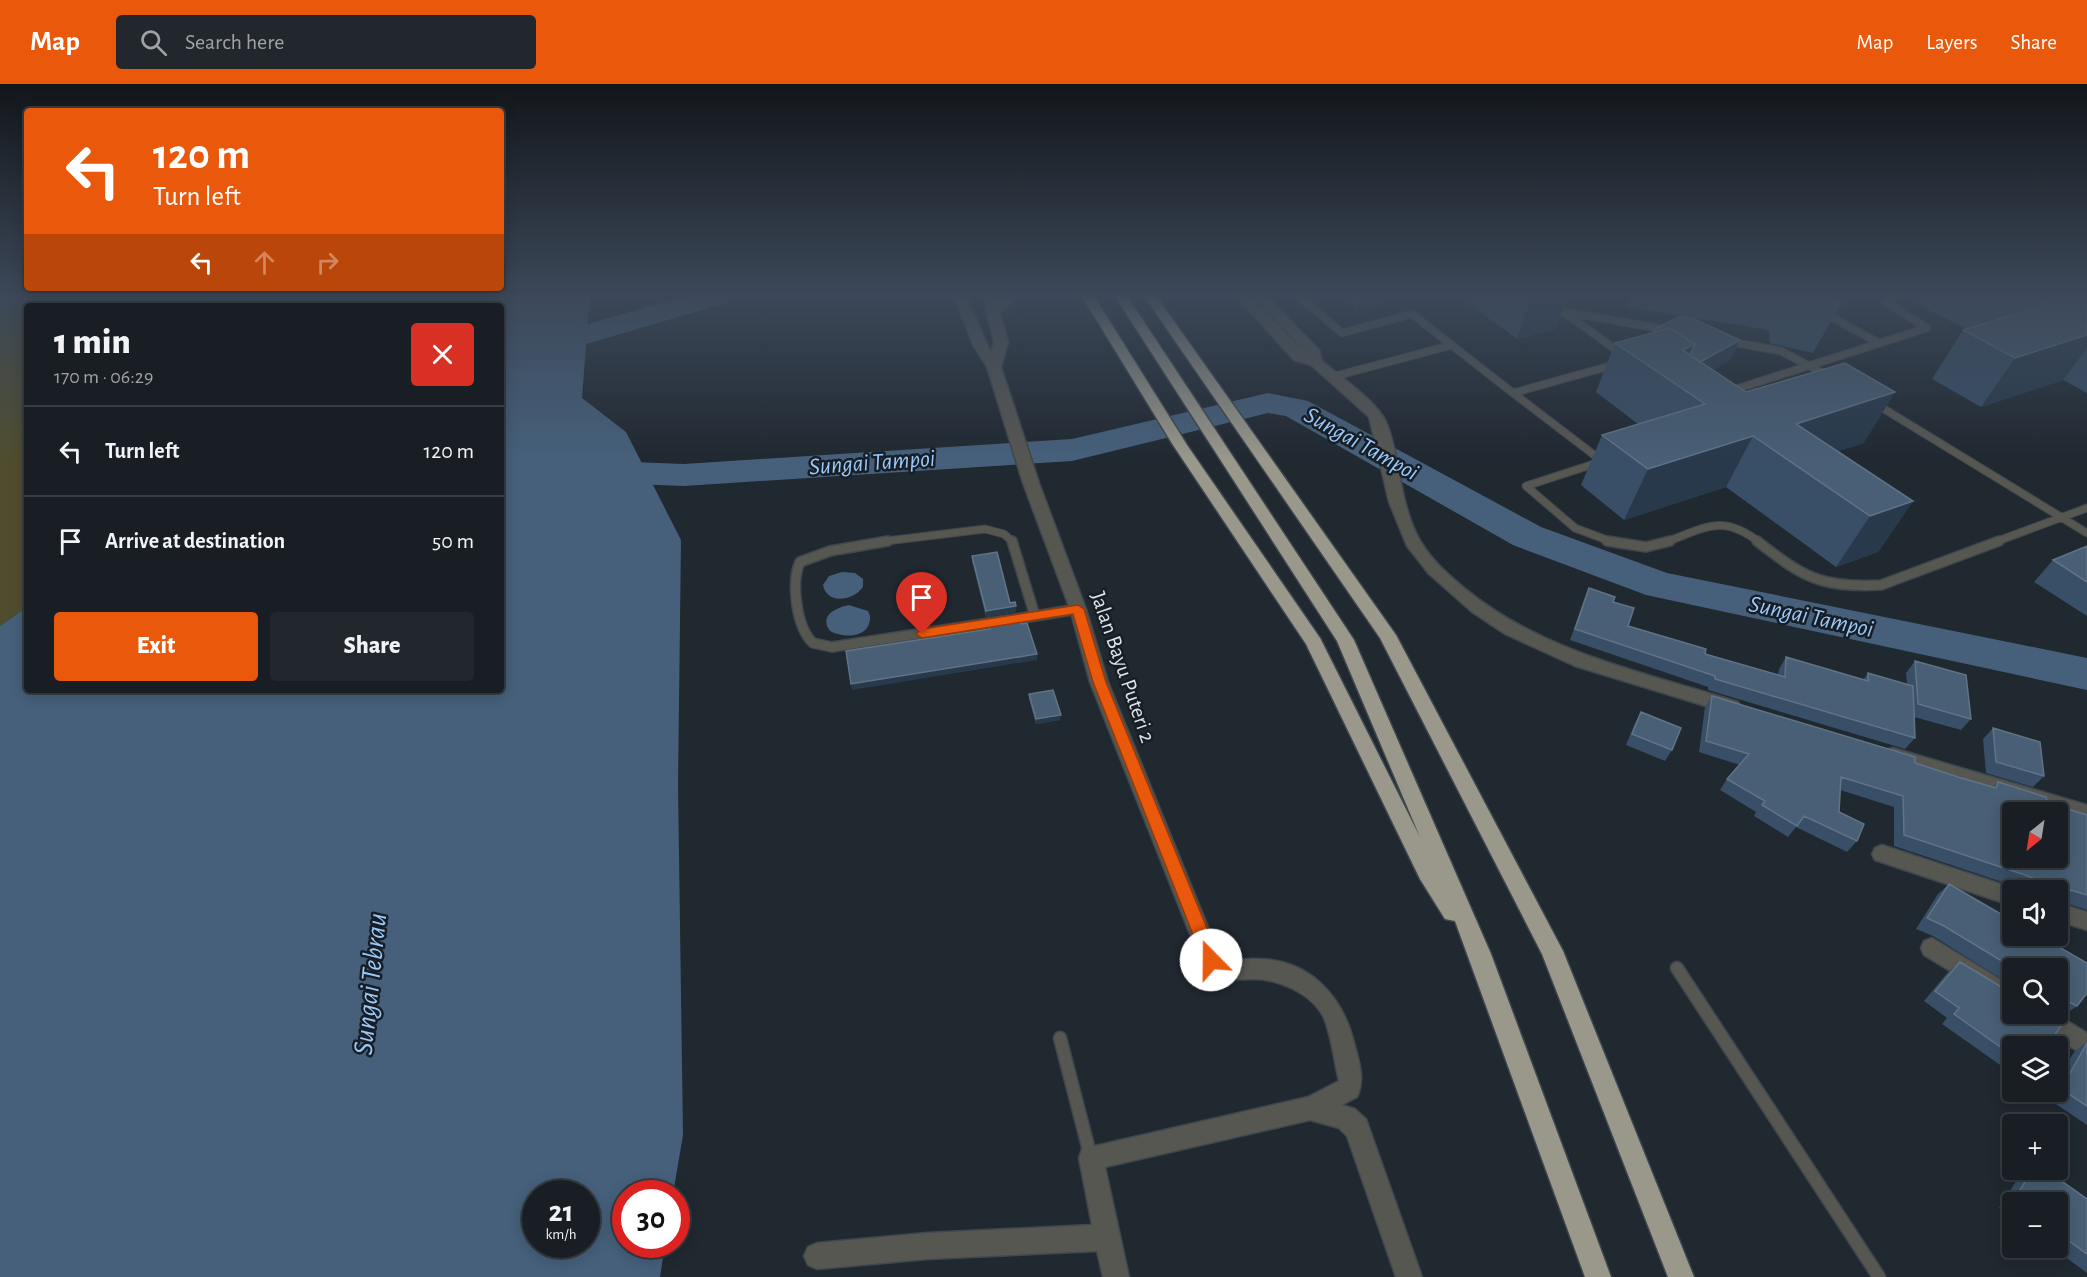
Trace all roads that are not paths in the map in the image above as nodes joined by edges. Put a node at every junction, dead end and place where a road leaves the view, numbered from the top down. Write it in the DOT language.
graph roads {
  1 [pos="982,349"];
  2 [pos="999,349"];
  3 [pos="1120,349"];
  4 [pos="1155,349"];
  5 [pos="1187,349"];
  6 [pos="1291,349"];
  7 [pos="1310,349"];
  8 [pos="1438,349"];
  9 [pos="1457,349"];
  10 [pos="1615,349"];
  11 [pos="1769,349"];
  12 [pos="1857,349"];
  13 [pos="1316,362"];
  14 [pos="1810,364"];
  15 [pos="994,367"];
  16 [pos="1332,377"];
  17 [pos="1835,380"];
  18 [pos="1513,393"];
  19 [pos="1716,395"];
  20 [pos="1863,397"];
  21 [pos="2087,508"];
  22 [pos="2063,517"];
  23 [pos="2087,533"];
  24 [pos="1078,609"];
  25 [pos="1035,616"];
  26 [pos="1744,710"];
  27 [pos="1881,752"];
  28 [pos="2087,813"];
  29 [pos="1882,854"];
  30 [pos="2002,893"];
  31 [pos="2068,915"];
  32 [pos="2087,921"];
  33 [pos="1932,948"];
  34 [pos="1480,954"];
  35 [pos="1677,968"];
  36 [pos="2002,992"];
  37 [pos="2052,1024"];
  38 [pos="1060,1038"];
  39 [pos="2087,1046"];
  40 [pos="1310,1108"];
  41 [pos="1091,1158"];
  42 [pos="1107,1238"];
  43 [pos="817,1256"];
  44 [pos="1116,1277"];
  45 [pos="1409,1277"];
  46 [pos="1598,1277"];
  47 [pos="1681,1277"];
  48 [pos="1879,1277"];
  1 -- 15 [label="street, Jalan Bayu Puteri 2"];
  2 -- 15 [label="street"];
  3 -- 34 [label="highway"];
  4 -- 34 [label="highway"];
  5 -- 47 [label="highway"];
  6 -- 13 [label="street"];
  7 -- 13 [label="street"];
  8 -- 16 [label="lane"];
  9 -- 18 [label="lane"];
  10 -- 18 [label="lane"];
  11 -- 14 [label="lane"];
  12 -- 14 [label="lane"];
  13 -- 16 [label="street"];
  14 -- 17 [label="lane"];
  14 -- 19 [label="lane"];
  15 -- 24 [label="street, Jalan Bayu Puteri 2"];
  16 -- 26 [label="street"];
  18 -- 22 [label="lane"];
  20 -- 22 [label="lane"];
  21 -- 22 [label="lane"];
  22 -- 23 [label="lane"];
  24 -- 25 [label="lane"];
  24 -- 40 [label="street, Jalan Bayu Puteri 2"];
  25 -- 25 [label="lane"];
  27 -- 28 [label="street"];
  29 -- 30 [label="street"];
  31 -- 32 [label="street"];
  33 -- 36 [label="street"];
  34 -- 46 [label="highway"];
  35 -- 48 [label="lane"];
  37 -- 39 [label="street"];
  38 -- 41 [label="lane"];
  40 -- 41 [label="street"];
  40 -- 45 [label="street"];
  41 -- 42 [label="street"];
  42 -- 43 [label="street"];
  42 -- 44 [label="street"];
}
